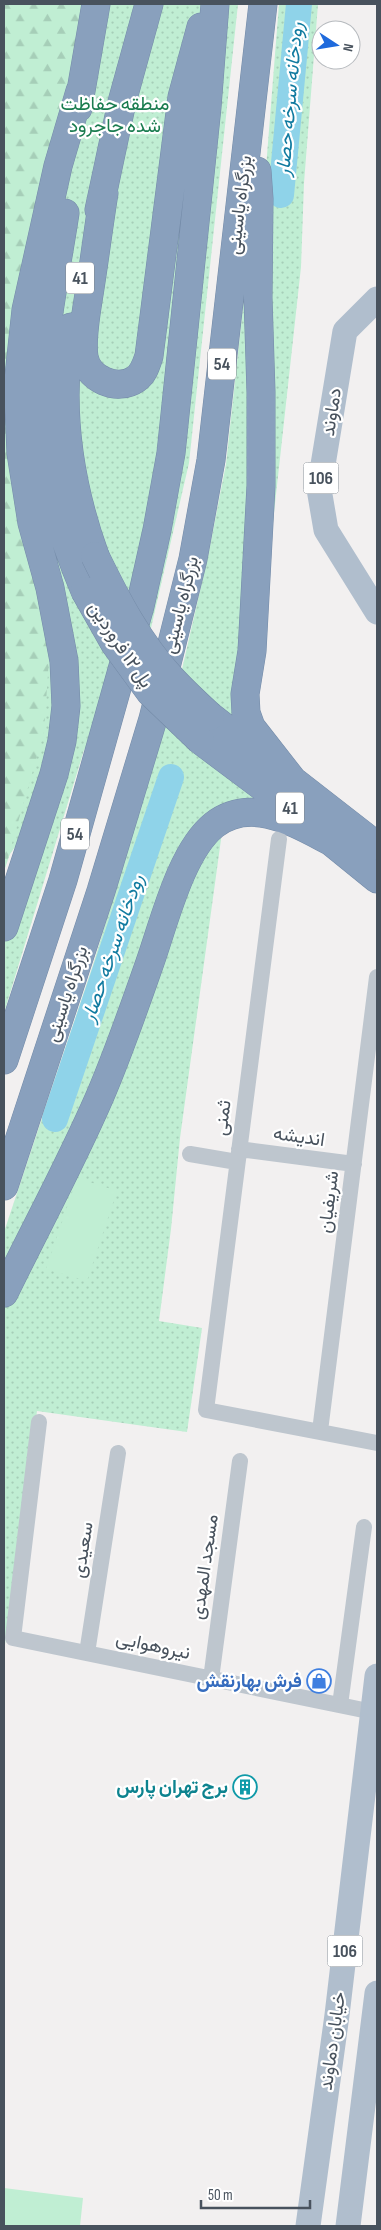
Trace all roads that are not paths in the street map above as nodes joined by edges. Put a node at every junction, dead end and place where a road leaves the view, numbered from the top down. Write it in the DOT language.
graph roads {
  1 [pos="96,4"];
  2 [pos="149,4"];
  3 [pos="207,4"];
  4 [pos="215,4"];
  5 [pos="263,4"];
  6 [pos="80,91"];
  7 [pos="253,98"];
  8 [pos="104,192"];
  9 [pos="377,299"];
  10 [pos="377,612"];
  11 [pos="205,728"];
  12 [pos="294,782"];
  13 [pos="327,806"];
  14 [pos="377,834"];
  15 [pos="279,839"];
  16 [pos="330,841"];
  17 [pos="377,846"];
  18 [pos="377,879"];
  19 [pos="4,927"];
  20 [pos="377,978"];
  21 [pos="4,1060"];
  22 [pos="190,1154"];
  23 [pos="238,1155"];
  24 [pos="354,1164"];
  25 [pos="4,1186"];
  26 [pos="4,1293"];
  27 [pos="39,1422"];
  28 [pos="321,1426"];
  29 [pos="377,1431"];
  30 [pos="377,1443"];
  31 [pos="118,1453"];
  32 [pos="240,1461"];
  33 [pos="364,1527"];
  34 [pos="86,1653"];
  35 [pos="377,1676"];
  36 [pos="210,1679"];
  37 [pos="340,1705"];
  38 [pos="374,1718"];
  39 [pos="377,1993"];
  40 [pos="308,2226"];
  41 [pos="348,2226"];
  1 -- 6 [label="highway, 41"];
  2 -- 8 [label="highway, 41"];
  3 -- 8 [label="highway"];
  4 -- 21 [label="highway, بزرگراه یاسینی / 54"];
  5 -- 7 [label="highway, بزرگراه یاسینی / 54"];
  6 -- 11 [label="highway, پل ۱۲ فروردین / 41, bridge"];
  6 -- 19 [label="highway"];
  7 -- 12 [label="highway"];
  7 -- 25 [label="highway, بزرگراه یاسینی / 54"];
  8 -- 11 [label="highway, پل ۱۲ فروردین / 41, bridge"];
  9 -- 10 [label="main road, دماوند / 106"];
  11 -- 12 [label="highway, 41"];
  11 -- 16 [label="highway, 41"];
  12 -- 13 [label="highway, 41"];
  13 -- 14 [label="main road"];
  13 -- 17 [label="highway, 41"];
  15 -- 23 [label="street, ثمنی"];
  16 -- 18 [label="highway, 41"];
  16 -- 26 [label="highway"];
  20 -- 24 [label="street, شریفیان"];
  22 -- 23 [label="street, اندیشه"];
  23 -- 24 [label="street, اندیشه"];
  23 -- 28 [label="street, ثمنی"];
  24 -- 28 [label="street, شریفیان"];
  27 -- 34 [label="street, نیروهوایی"];
  28 -- 29 [label="street"];
  28 -- 30 [label="street"];
  31 -- 34 [label="street, سعیدی"];
  32 -- 36 [label="street, مسجد المهدی"];
  33 -- 37 [label="street"];
  34 -- 36 [label="street, نیروهوایی"];
  35 -- 38 [label="main road, خیابان دماوند / 106"];
  36 -- 37 [label="street, نیروهوایی"];
  37 -- 38 [label="street, نیروهوایی"];
  38 -- 40 [label="main road, خیابان دماوند / 106"];
  39 -- 41 [label="main road, خیابان دماوند"];
}
